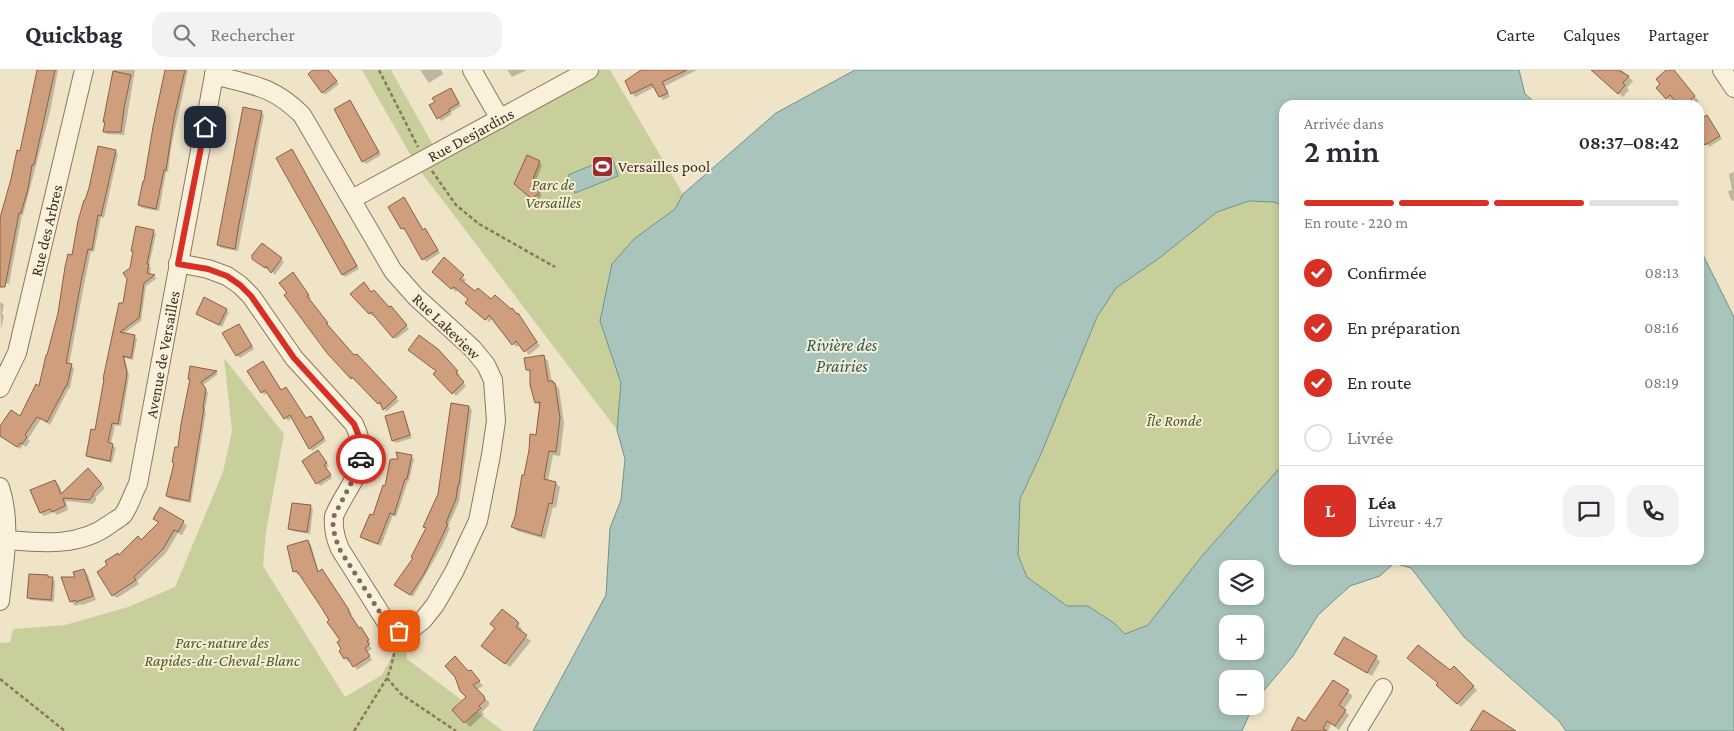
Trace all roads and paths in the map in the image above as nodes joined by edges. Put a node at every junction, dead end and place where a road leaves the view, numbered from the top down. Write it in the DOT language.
graph roads {
  1 [pos="84,70"];
  2 [pos="379,70"];
  3 [pos="472,70"];
  4 [pos="589,70"];
  5 [pos="1722,70"];
  6 [pos="214,72"];
  7 [pos="1734,88"];
  8 [pos="500,119"];
  9 [pos="424,159"];
  10 [pos="352,199"];
  11 [pos="178,264"];
  12 [pos="554,267"];
  13 [pos="0,388"];
  14 [pos="0,487"];
  15 [pos="7,540"];
  16 [pos="0,601"];
  17 [pos="399,631"];
  18 [pos="387,678"];
  19 [pos="0,679"];
  20 [pos="1384,688"];
  21 [pos="64,731"];
  22 [pos="354,731"];
  23 [pos="456,731"];
  24 [pos="1357,731"];
  1 -- 13 [label="street, Rue des Arbres"];
  2 -- 9 [label="path"];
  3 -- 8 [label="street"];
  4 -- 8 [label="street, Rue Desjardins"];
  5 -- 7 [label="street"];
  6 -- 10 [label="street, Rue Lakeview"];
  6 -- 11 [label="street, Avenue de Versailles"];
  8 -- 9 [label="street, Rue Desjardins"];
  9 -- 10 [label="street, Rue Desjardins"];
  9 -- 12 [label="path"];
  10 -- 17 [label="street, Rue Lakeview"];
  11 -- 15 [label="street, Avenue de Versailles"];
  11 -- 17 [label="street"];
  14 -- 15 [label="street"];
  15 -- 16 [label="street"];
  17 -- 18 [label="path"];
  18 -- 22 [label="path"];
  18 -- 23 [label="path"];
  19 -- 21 [label="path"];
  20 -- 24 [label="street"];
}
